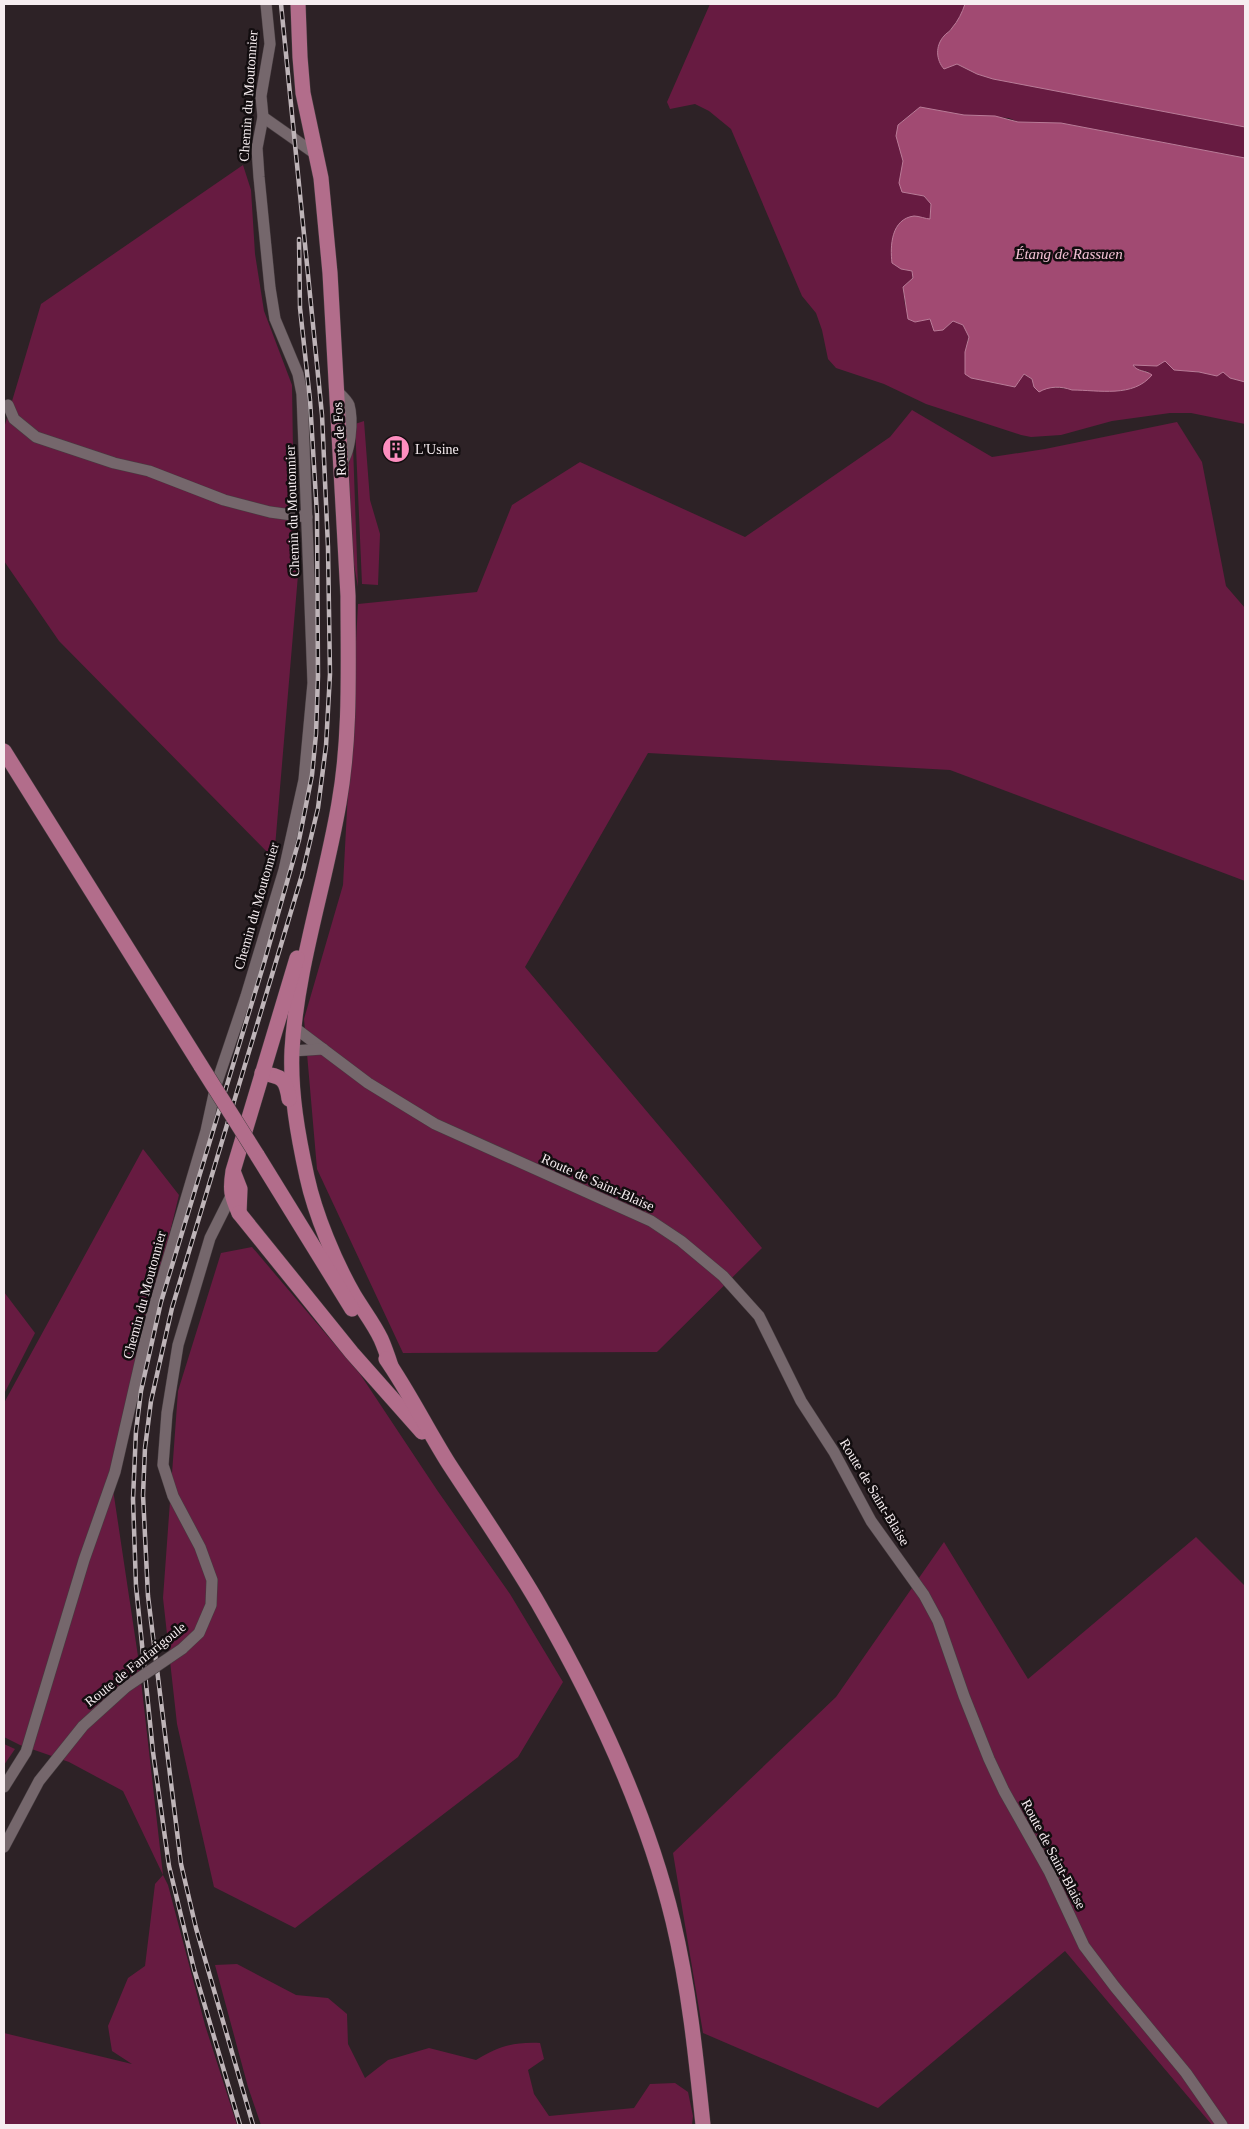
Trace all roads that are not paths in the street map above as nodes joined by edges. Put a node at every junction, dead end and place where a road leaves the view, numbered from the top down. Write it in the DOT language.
graph roads {
  1 [pos="266,4"];
  2 [pos="298,4"];
  3 [pos="263,117"];
  4 [pos="317,155"];
  5 [pos="8,405"];
  6 [pos="307,517"];
  7 [pos="4,751"];
  8 [pos="323,875"];
  9 [pos="295,1028"];
  10 [pos="272,1035"];
  11 [pos="323,1048"];
  12 [pos="292,1051"];
  13 [pos="262,1074"];
  14 [pos="305,1168"];
  15 [pos="234,1172"];
  16 [pos="231,1196"];
  17 [pos="239,1212"];
  18 [pos="216,1226"];
  19 [pos="391,1366"];
  20 [pos="439,1447"];
  21 [pos="4,1787"];
  22 [pos="4,1847"];
  23 [pos="703,2125"];
  24 [pos="1222,2125"];
  1 -- 3 [label="street, Chemin du Moutonnier"];
  2 -- 4 [label="main road, Route de Fos"];
  3 -- 4 [label="street"];
  3 -- 6 [label="street, Chemin du Moutonnier"];
  4 -- 8 [label="main road, Route de Fos"];
  5 -- 6 [label="street"];
  6 -- 21 [label="street, Chemin du Moutonnier"];
  7 -- 19 [label="main road, bridge"];
  8 -- 9 [label="main road"];
  8 -- 10 [label="main road"];
  9 -- 10 [label="main road"];
  9 -- 11 [label="street, Route de Saint-Blaise"];
  9 -- 12 [label="main road"];
  10 -- 12 [label="main road"];
  10 -- 13 [label="main road"];
  11 -- 12 [label="street"];
  11 -- 24 [label="street, Route de Saint-Blaise"];
  12 -- 13 [label="main road"];
  12 -- 14 [label="main road"];
  13 -- 14 [label="main road"];
  13 -- 15 [label="main road"];
  14 -- 19 [label="main road"];
  15 -- 16 [label="main road"];
  15 -- 17 [label="main road"];
  16 -- 17 [label="main road"];
  16 -- 18 [label="street, Route de Fanfarigoule"];
  17 -- 18 [label="street"];
  17 -- 20 [label="main road"];
  18 -- 22 [label="street, Route de Fanfarigoule, bridge"];
  19 -- 20 [label="main road"];
  20 -- 23 [label="main road"];
}
